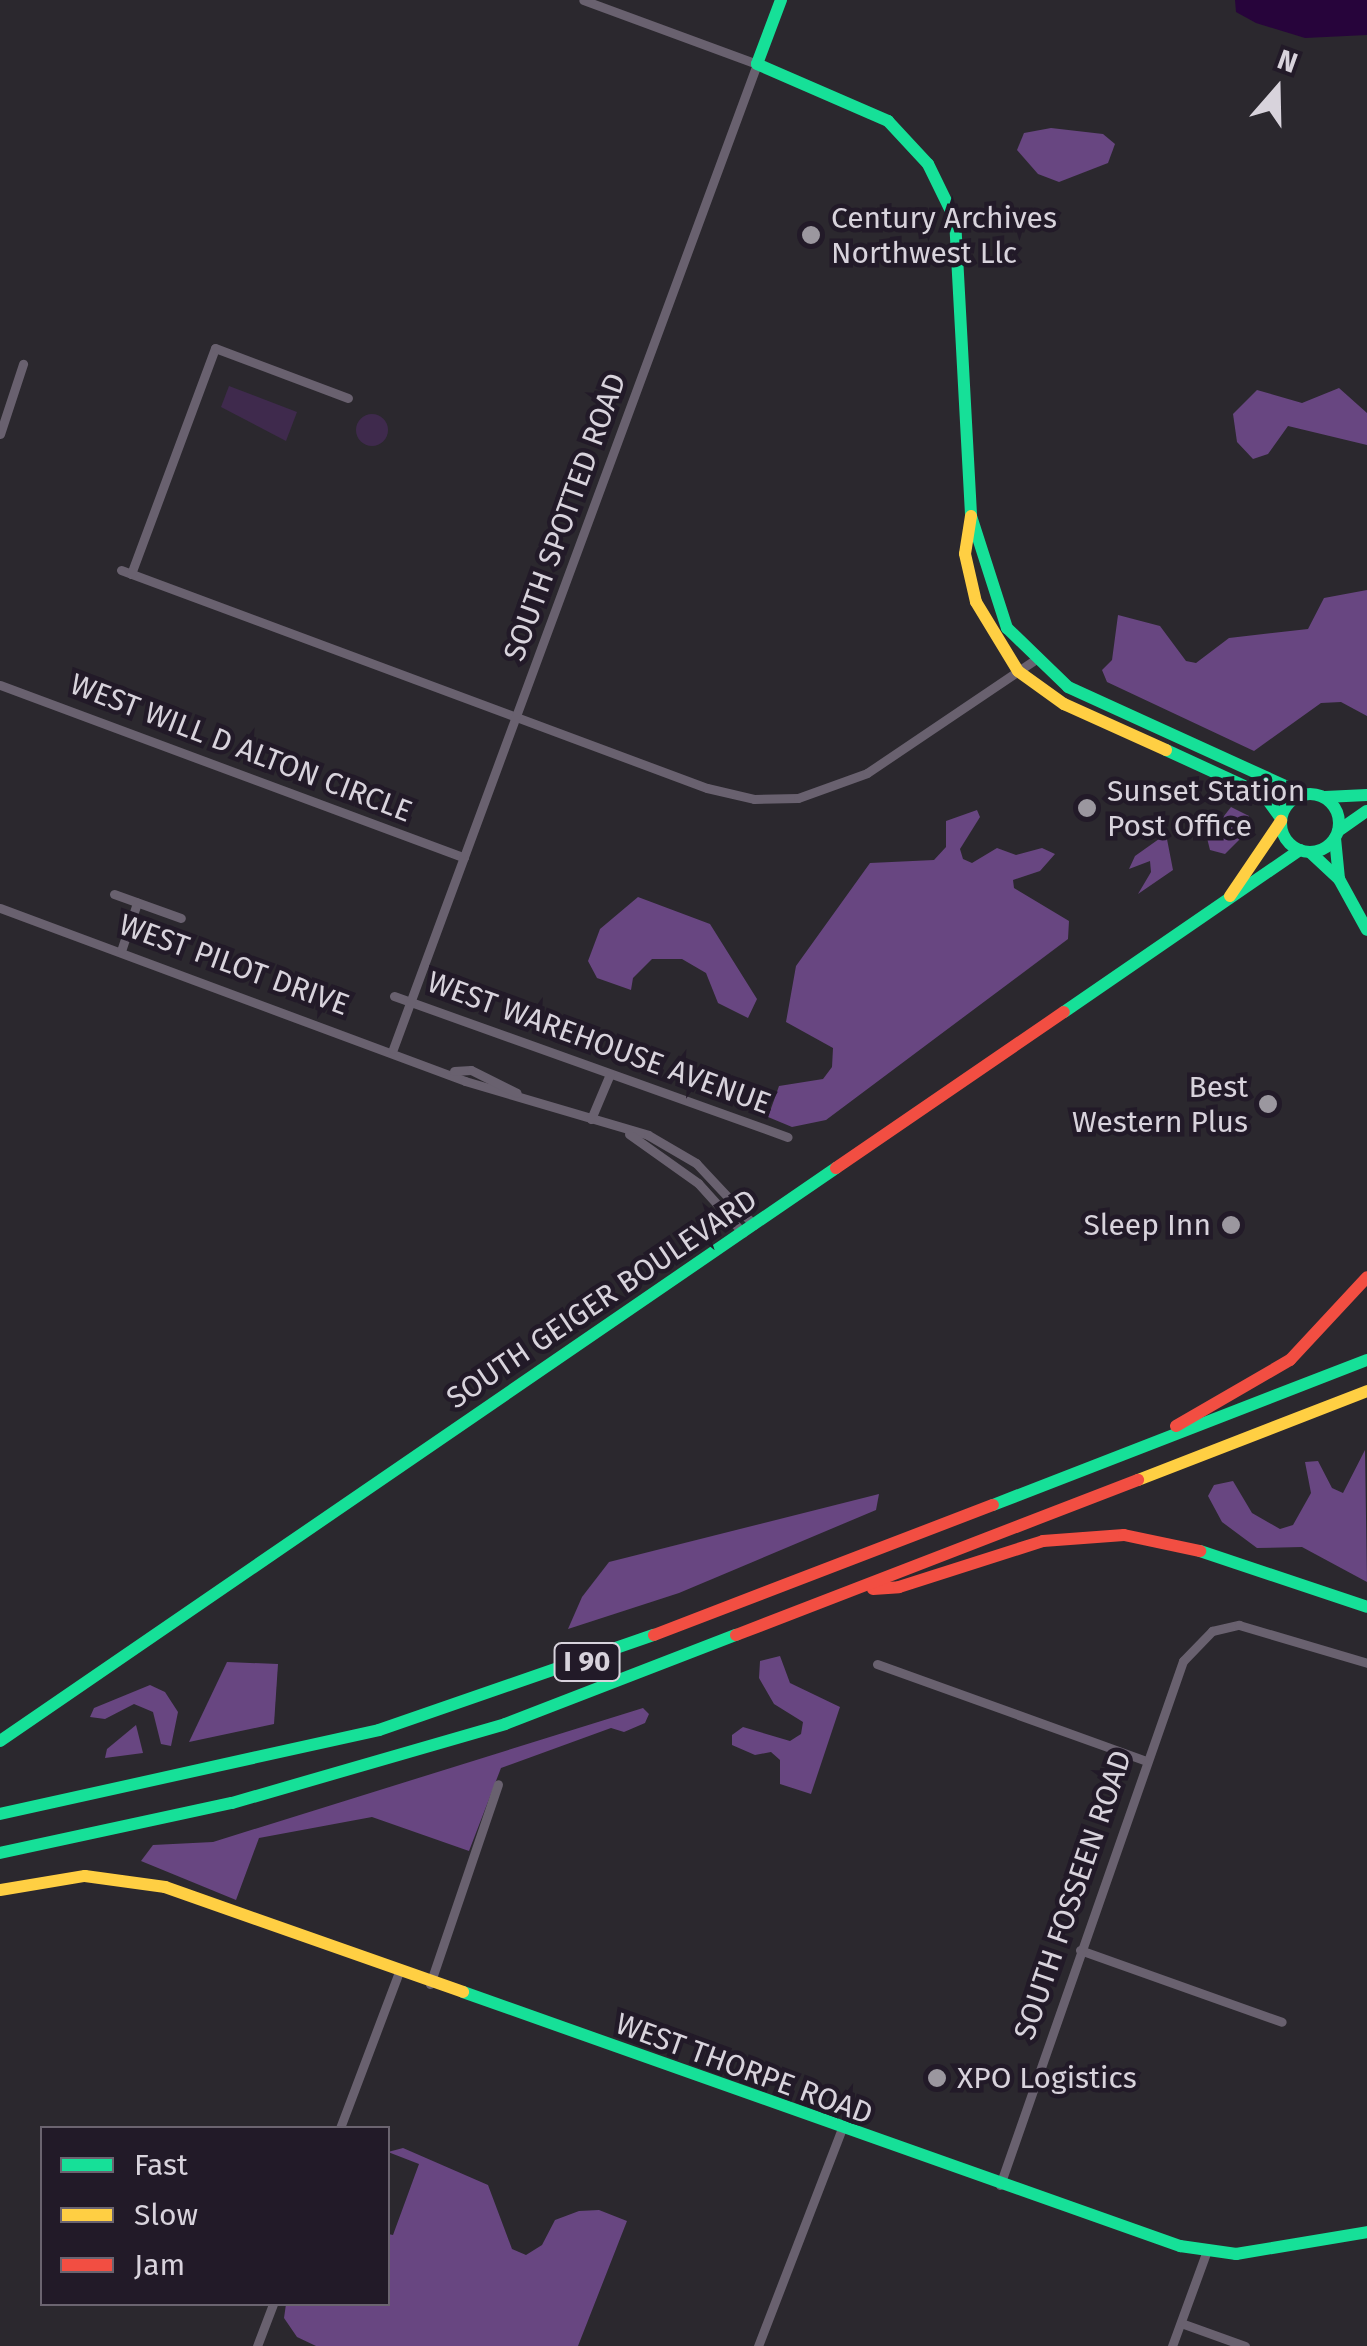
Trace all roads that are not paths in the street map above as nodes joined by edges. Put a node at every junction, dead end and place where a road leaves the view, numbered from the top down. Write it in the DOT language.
graph roads {
  1 [pos="584,0"];
  2 [pos="780,0"];
  3 [pos="757,64"];
  4 [pos="22,364"];
  5 [pos="0,394"];
  6 [pos="12,398"];
  7 [pos="348,398"];
  8 [pos="0,434"];
  9 [pos="970,516"];
  10 [pos="1033,660"];
  11 [pos="1018,671"];
  12 [pos="0,684"];
  13 [pos="517,718"];
  14 [pos="1303,794"];
  15 [pos="1367,795"];
  16 [pos="1324,797"];
  17 [pos="1367,811"];
  18 [pos="1281,819"];
  19 [pos="1337,835"];
  20 [pos="1304,851"];
  21 [pos="464,858"];
  22 [pos="1340,878"];
  23 [pos="114,894"];
  24 [pos="1230,896"];
  25 [pos="137,902"];
  26 [pos="0,908"];
  27 [pos="181,918"];
  28 [pos="1367,930"];
  29 [pos="121,951"];
  30 [pos="394,996"];
  31 [pos="410,1002"];
  32 [pos="393,1049"];
  33 [pos="610,1074"];
  34 [pos="592,1119"];
  35 [pos="788,1137"];
  36 [pos="748,1229"];
  37 [pos="1367,1277"];
  38 [pos="1367,1360"];
  39 [pos="1367,1391"];
  40 [pos="1153,1443"];
  41 [pos="859,1590"];
  42 [pos="1367,1608"];
  43 [pos="1367,1663"];
  44 [pos="877,1664"];
  45 [pos="0,1741"];
  46 [pos="1146,1761"];
  47 [pos="498,1784"];
  48 [pos="0,1814"];
  49 [pos="0,1853"];
  50 [pos="0,1890"];
  51 [pos="1080,1950"];
  52 [pos="399,1972"];
  53 [pos="430,1984"];
  54 [pos="1282,2022"];
  55 [pos="341,2126"];
  56 [pos="842,2131"];
  57 [pos="1000,2185"];
  58 [pos="1367,2232"];
  59 [pos="1206,2253"];
  60 [pos="272,2306"];
  61 [pos="1181,2323"];
  62 [pos="257,2346"];
  63 [pos="758,2346"];
  64 [pos="1172,2346"];
  65 [pos="1245,2346"];
  1 -- 3 [label="street"];
  2 -- 3 [label="main road, SOUTH SPOTTED ROAD"];
  3 -- 9 [label="main road"];
  3 -- 13 [label="street, SOUTH SPOTTED ROAD"];
  4 -- 6 [label="street"];
  5 -- 6 [label="street"];
  6 -- 8 [label="street"];
  7 -- 13 [label="street"];
  9 -- 10 [label="main road"];
  9 -- 11 [label="main road"];
  10 -- 11 [label="street"];
  10 -- 14 [label="main road"];
  11 -- 13 [label="street"];
  11 -- 18 [label="main road"];
  12 -- 21 [label="street, WEST WILL D ALTON CIRCLE"];
  13 -- 21 [label="street, SOUTH SPOTTED ROAD"];
  14 -- 16 [label="main road"];
  14 -- 18 [label="main road"];
  15 -- 16 [label="main road"];
  16 -- 19 [label="main road"];
  17 -- 19 [label="main road"];
  18 -- 20 [label="main road"];
  18 -- 24 [label="main road, SOUTH GEIGER BOULEVARD"];
  19 -- 20 [label="main road"];
  19 -- 22 [label="main road"];
  20 -- 22 [label="main road"];
  20 -- 24 [label="main road, SOUTH GEIGER BOULEVARD"];
  21 -- 31 [label="street, SOUTH SPOTTED ROAD"];
  22 -- 28 [label="main road"];
  23 -- 25 [label="street"];
  24 -- 36 [label="main road, SOUTH GEIGER BOULEVARD"];
  25 -- 27 [label="street"];
  25 -- 29 [label="street"];
  26 -- 29 [label="street, WEST PILOT DRIVE"];
  29 -- 32 [label="street, WEST PILOT DRIVE"];
  30 -- 31 [label="street, WEST WAREHOUSE AVENUE"];
  31 -- 32 [label="street, SOUTH SPOTTED ROAD"];
  31 -- 33 [label="street, WEST WAREHOUSE AVENUE"];
  32 -- 34 [label="street, WEST PILOT DRIVE"];
  33 -- 34 [label="street"];
  33 -- 35 [label="street, WEST WAREHOUSE AVENUE"];
  34 -- 36 [label="street, WEST PILOT DRIVE"];
  36 -- 45 [label="main road, SOUTH GEIGER BOULEVARD"];
  37 -- 40 [label="main road"];
  38 -- 40 [label="main road, I 90"];
  39 -- 41 [label="main road, I 90"];
  40 -- 48 [label="main road, I 90"];
  41 -- 42 [label="main road"];
  41 -- 49 [label="main road, I 90"];
  43 -- 46 [label="street, SOUTH FOSSEEN ROAD"];
  44 -- 46 [label="street"];
  46 -- 51 [label="street, SOUTH FOSSEEN ROAD"];
  47 -- 53 [label="street"];
  50 -- 52 [label="main road, WEST THORPE ROAD"];
  51 -- 54 [label="street"];
  51 -- 57 [label="street, SOUTH FOSSEEN ROAD"];
  52 -- 53 [label="main road, WEST THORPE ROAD"];
  52 -- 55 [label="street"];
  53 -- 56 [label="main road, WEST THORPE ROAD"];
  56 -- 57 [label="main road, WEST THORPE ROAD"];
  56 -- 63 [label="street"];
  57 -- 59 [label="main road, WEST THORPE ROAD"];
  58 -- 59 [label="main road, WEST THORPE ROAD"];
  59 -- 61 [label="street"];
  60 -- 62 [label="street"];
  61 -- 64 [label="street"];
  61 -- 65 [label="street"];
}
